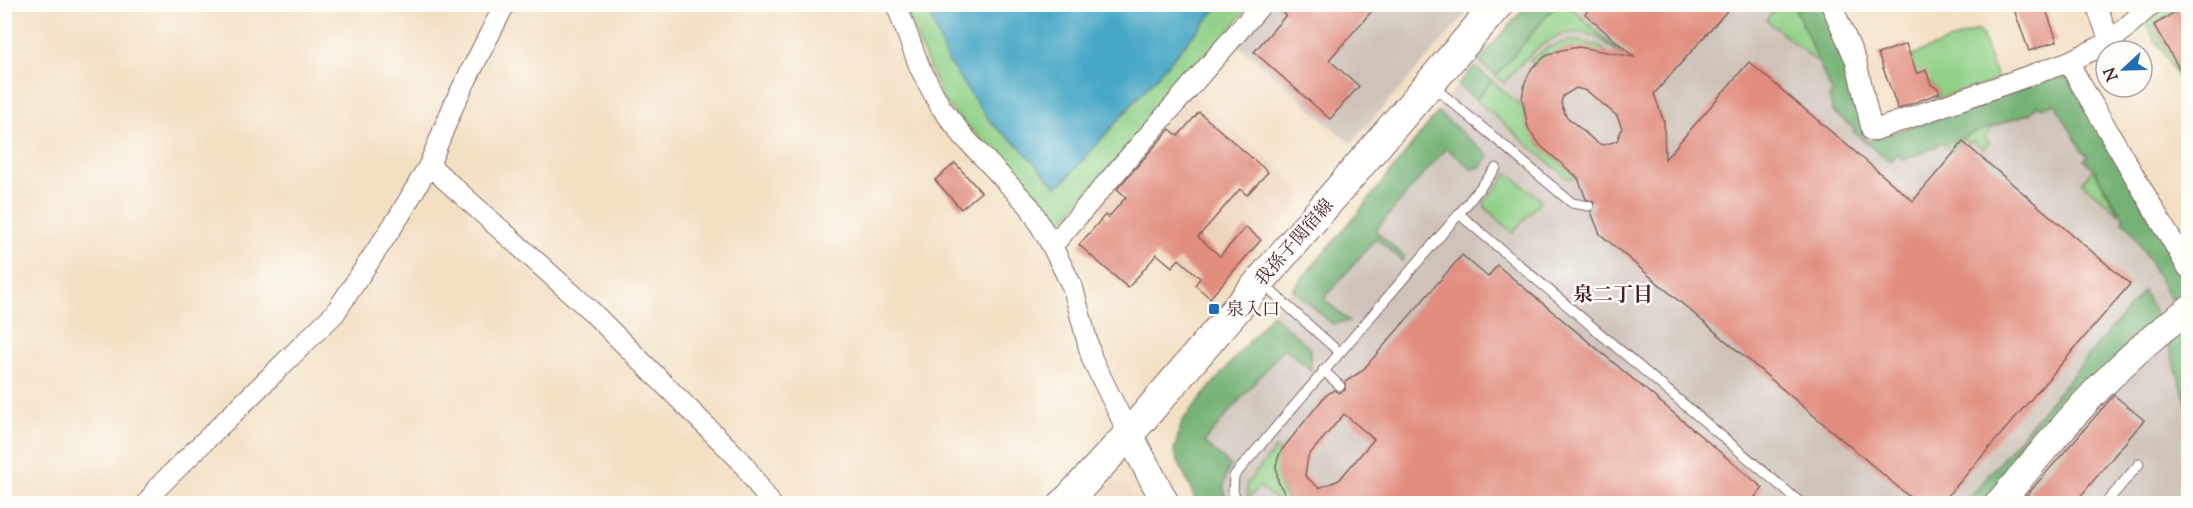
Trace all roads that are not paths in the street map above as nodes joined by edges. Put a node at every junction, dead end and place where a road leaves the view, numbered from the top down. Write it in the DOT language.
graph roads {
  1 [pos="505,4"];
  2 [pos="896,4"];
  3 [pos="1262,4"];
  4 [pos="1498,4"];
  5 [pos="1832,4"];
  6 [pos="2096,4"];
  7 [pos="2152,4"];
  8 [pos="2109,39"];
  9 [pos="2113,39"];
  10 [pos="2094,50"];
  11 [pos="2068,62"];
  12 [pos="1430,84"];
  13 [pos="429,165"];
  14 [pos="1496,168"];
  15 [pos="1589,206"];
  16 [pos="1459,214"];
  17 [pos="1052,246"];
  18 [pos="2188,268"];
  19 [pos="1260,281"];
  20 [pos="2188,310"];
  21 [pos="1339,352"];
  22 [pos="1323,370"];
  23 [pos="1340,386"];
  24 [pos="1130,434"];
  25 [pos="2139,464"];
  26 [pos="147,504"];
  27 [pos="771,504"];
  28 [pos="1064,504"];
  29 [pos="1166,504"];
  30 [pos="1239,504"];
  31 [pos="1803,504"];
  32 [pos="1998,504"];
  33 [pos="2105,504"];
  1 -- 13 [label="street"];
  2 -- 17 [label="street"];
  3 -- 17 [label="street"];
  4 -- 12 [label="main road, 我孫子関宿線"];
  5 -- 11 [label="street"];
  6 -- 8 [label="street"];
  7 -- 9 [label="street"];
  10 -- 11 [label="street"];
  11 -- 18 [label="street"];
  12 -- 15 [label="lane"];
  12 -- 19 [label="main road, 我孫子関宿線"];
  13 -- 26 [label="street"];
  13 -- 27 [label="street"];
  14 -- 16 [label="lane"];
  16 -- 21 [label="lane"];
  16 -- 31 [label="lane"];
  17 -- 24 [label="street"];
  19 -- 21 [label="lane"];
  19 -- 24 [label="main road, 我孫子関宿線"];
  20 -- 32 [label="street"];
  21 -- 22 [label="lane"];
  22 -- 23 [label="lane"];
  22 -- 30 [label="lane"];
  24 -- 28 [label="main road, 我孫子関宿線"];
  24 -- 29 [label="street"];
  25 -- 33 [label="lane"];
}
